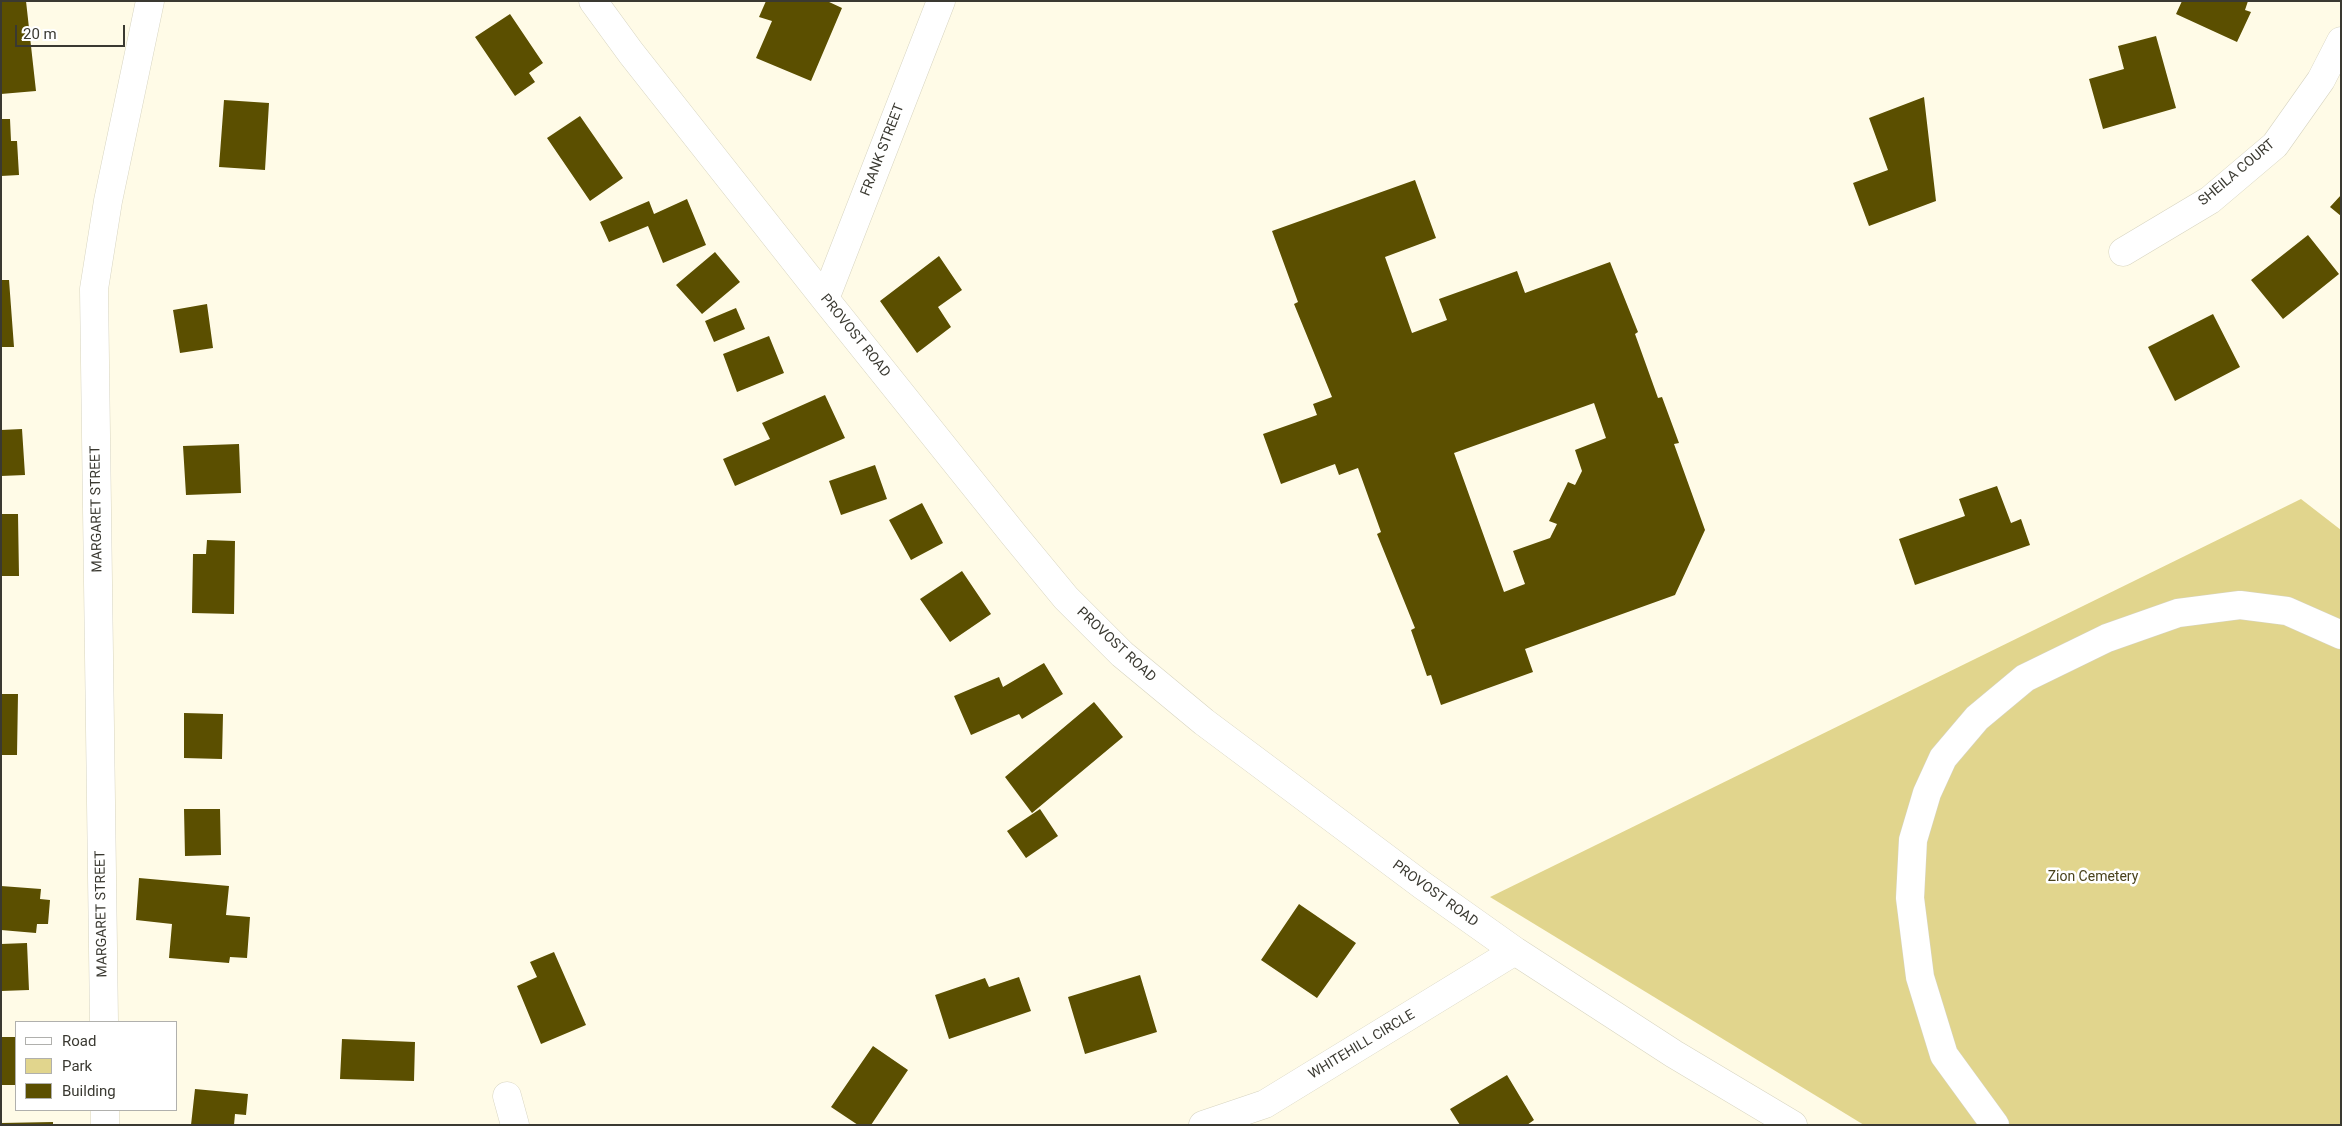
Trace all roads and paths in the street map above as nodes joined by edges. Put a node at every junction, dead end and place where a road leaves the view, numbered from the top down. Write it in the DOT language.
graph roads {
  1 [pos="150,1"];
  2 [pos="593,1"];
  3 [pos="941,1"];
  4 [pos="2341,41"];
  5 [pos="2122,252"];
  6 [pos="825,299"];
  7 [pos="2341,635"];
  8 [pos="1515,951"];
  9 [pos="104,1021"];
  10 [pos="507,1096"];
  11 [pos="105,1111"];
  12 [pos="105,1125"];
  13 [pos="515,1125"];
  14 [pos="1203,1125"];
  15 [pos="1793,1125"];
  16 [pos="1995,1125"];
  1 -- 9 [label="street, MARGARET STREET"];
  2 -- 6 [label="street, PROVOST ROAD"];
  3 -- 6 [label="street, FRANK STREET"];
  4 -- 5 [label="street, SHEILA COURT"];
  6 -- 8 [label="street, PROVOST ROAD"];
  7 -- 16 [label="street"];
  8 -- 14 [label="street, WHITEHILL CIRCLE"];
  8 -- 15 [label="street, PROVOST ROAD"];
  10 -- 13 [label="street"];
  11 -- 12 [label="street"];
}
